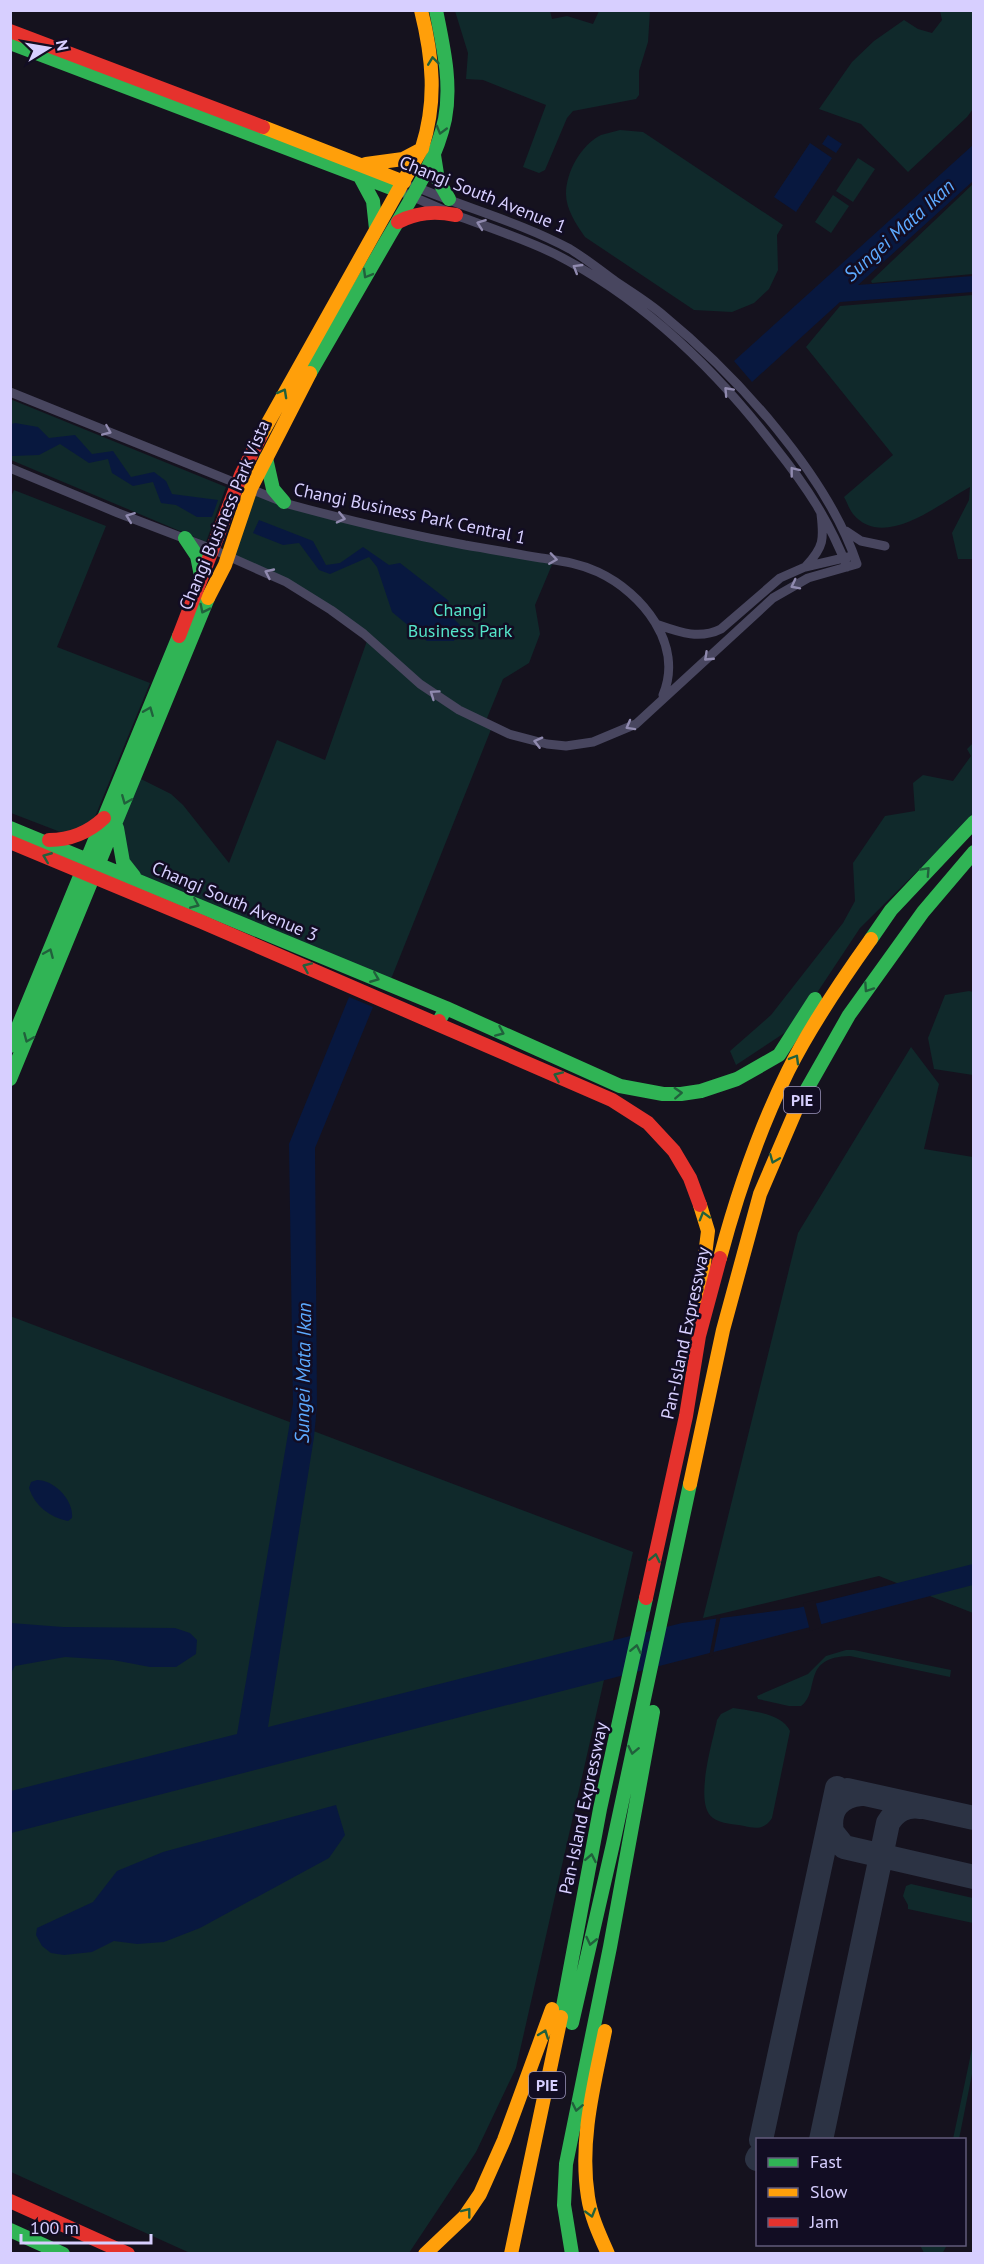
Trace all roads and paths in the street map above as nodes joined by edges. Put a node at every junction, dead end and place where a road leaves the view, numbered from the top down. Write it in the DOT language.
graph roads {
  1 [pos="421,10"];
  2 [pos="436,10"];
  3 [pos="10,31"];
  4 [pos="10,43"];
  5 [pos="428,152"];
  6 [pos="362,170"];
  7 [pos="408,189"];
  8 [pos="449,199"];
  9 [pos="456,215"];
  10 [pos="396,224"];
  11 [pos="376,231"];
  12 [pos="10,392"];
  13 [pos="266,456"];
  14 [pos="10,468"];
  15 [pos="237,483"];
  16 [pos="251,488"];
  17 [pos="284,502"];
  18 [pos="820,508"];
  19 [pos="844,530"];
  20 [pos="185,538"];
  21 [pos="885,546"];
  22 [pos="212,549"];
  23 [pos="228,555"];
  24 [pos="845,562"];
  25 [pos="805,567"];
  26 [pos="201,578"];
  27 [pos="656,624"];
  28 [pos="661,700"];
  29 [pos="112,818"];
  30 [pos="974,822"];
  31 [pos="10,828"];
  32 [pos="42,840"];
  33 [pos="10,842"];
  34 [pos="974,852"];
  35 [pos="92,868"];
  36 [pos="141,881"];
  37 [pos="891,910"];
  38 [pos="446,1008"];
  39 [pos="437,1024"];
  40 [pos="10,1047"];
  41 [pos="10,1078"];
  42 [pos="699,1336"];
  43 [pos="654,1676"];
  44 [pos="642,1774"];
  45 [pos="579,1915"];
  46 [pos="10,2201"];
  47 [pos="10,2230"];
  48 [pos="63,2253"];
  49 [pos="128,2253"];
  50 [pos="425,2253"];
  51 [pos="511,2253"];
  52 [pos="522,2253"];
  53 [pos="572,2253"];
  54 [pos="608,2253"];
  5 -- 1 [label="main road, one-way"];
  2 -- 5 [label="main road, one-way"];
  3 -- 6 [label="main road, Changi South Avenue 1"];
  4 -- 6 [label="main road, Changi South Avenue 1"];
  5 -- 6 [label="main road"];
  5 -- 7 [label="main road"];
  5 -- 8 [label="main road"];
  6 -- 7 [label="main road, Changi South Avenue 1"];
  6 -- 11 [label="main road"];
  7 -- 8 [label="street, Changi South Avenue 1"];
  7 -- 9 [label="street, Changi South Avenue 1"];
  7 -- 10 [label="main road, Changi Business Park Vista"];
  7 -- 11 [label="main road, Changi Business Park Vista"];
  8 -- 19 [label="street, Changi South Avenue 1"];
  9 -- 10 [label="main road"];
  18 -- 9 [label="street, Changi South Avenue 1, one-way"];
  10 -- 13 [label="main road, Changi Business Park Vista, one-way"];
  15 -- 11 [label="main road, Changi Business Park Vista, one-way"];
  12 -- 15 [label="street, Changi Business Park Central 1, one-way"];
  13 -- 16 [label="main road, Changi Business Park Vista"];
  13 -- 17 [label="main road"];
  20 -- 14 [label="street, one-way"];
  15 -- 16 [label="street, Changi Business Park Central 1"];
  15 -- 22 [label="main road, Changi Business Park Vista"];
  16 -- 17 [label="street, Changi Business Park Central 1"];
  16 -- 23 [label="main road, Changi Business Park Vista"];
  17 -- 27 [label="street, Changi Business Park Central 1, one-way"];
  18 -- 24 [label="street, Changi South Avenue 1"];
  18 -- 25 [label="street"];
  19 -- 21 [label="street"];
  19 -- 24 [label="street, Changi South Avenue 1"];
  20 -- 22 [label="street"];
  20 -- 26 [label="main road"];
  22 -- 23 [label="street"];
  22 -- 26 [label="main road, Changi Business Park Vista"];
  28 -- 23 [label="street, one-way"];
  23 -- 29 [label="main road, Changi Business Park Vista, one-way"];
  24 -- 25 [label="street"];
  24 -- 28 [label="street, one-way"];
  25 -- 27 [label="street"];
  29 -- 26 [label="main road, Changi Business Park Vista, one-way"];
  27 -- 28 [label="street, Changi Business Park Central 1"];
  29 -- 32 [label="main road"];
  29 -- 35 [label="main road, Changi Business Park Vista"];
  29 -- 36 [label="main road"];
  37 -- 30 [label="main road, Pan-Island Expressway / PIE, one-way"];
  31 -- 32 [label="main road, Changi South Avenue 3"];
  32 -- 35 [label="main road, Changi South Avenue 3"];
  35 -- 33 [label="main road, Changi South Avenue 3, one-way"];
  34 -- 43 [label="main road, PIE, one-way"];
  35 -- 36 [label="main road, Changi South Avenue 3"];
  39 -- 35 [label="main road, Changi South Avenue 3, one-way"];
  40 -- 35 [label="main road, one-way"];
  35 -- 41 [label="main road, one-way"];
  36 -- 38 [label="main road, Changi South Avenue 3, one-way"];
  38 -- 37 [label="main road, Changi South Avenue 3, one-way"];
  42 -- 37 [label="main road, Pan-Island Expressway / PIE, one-way"];
  38 -- 39 [label="main road"];
  42 -- 39 [label="main road, Changi South Avenue 3, one-way"];
  45 -- 42 [label="main road, Pan-Island Expressway / PIE, one-way"];
  43 -- 44 [label="main road"];
  43 -- 52 [label="main road, PIE, one-way"];
  44 -- 53 [label="main road, one-way"];
  44 -- 54 [label="main road, one-way"];
  50 -- 45 [label="main road, one-way"];
  45 -- 51 [label="main road, PIE"];
  46 -- 49 [label="main road"];
  47 -- 48 [label="main road"];
}
